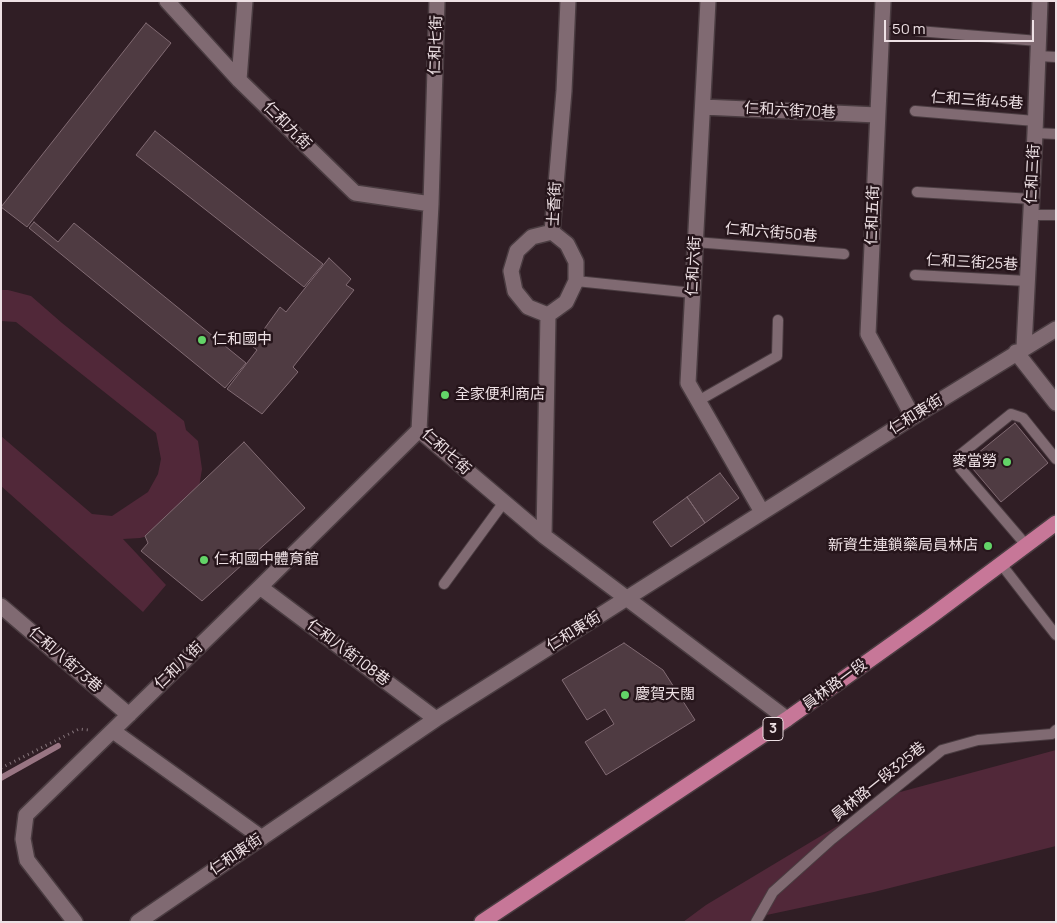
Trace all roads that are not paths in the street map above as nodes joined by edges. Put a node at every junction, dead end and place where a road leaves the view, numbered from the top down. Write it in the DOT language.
graph roads {
  1 [pos="167,1"];
  2 [pos="245,1"];
  3 [pos="438,1"];
  4 [pos="568,1"];
  5 [pos="708,1"];
  6 [pos="883,1"];
  7 [pos="1040,1"];
  8 [pos="918,31"];
  9 [pos="1038,48"];
  10 [pos="1056,57"];
  11 [pos="239,80"];
  12 [pos="703,107"];
  13 [pos="915,111"];
  14 [pos="877,115"];
  15 [pos="1035,127"];
  16 [pos="1056,134"];
  17 [pos="917,192"];
  18 [pos="1032,199"];
  19 [pos="431,204"];
  20 [pos="1031,215"];
  21 [pos="1056,215"];
  22 [pos="552,232"];
  23 [pos="695,242"];
  24 [pos="844,254"];
  25 [pos="915,275"];
  26 [pos="576,281"];
  27 [pos="1028,281"];
  28 [pos="693,293"];
  29 [pos="548,315"];
  30 [pos="778,320"];
  31 [pos="1056,329"];
  32 [pos="1020,350"];
  33 [pos="698,401"];
  34 [pos="1056,403"];
  35 [pos="913,417"];
  36 [pos="419,430"];
  37 [pos="1056,459"];
  38 [pos="504,502"];
  39 [pos="762,512"];
  40 [pos="1056,522"];
  41 [pos="544,536"];
  42 [pos="1026,545"];
  43 [pos="1001,564"];
  44 [pos="444,584"];
  45 [pos="260,587"];
  46 [pos="628,598"];
  47 [pos="1,606"];
  48 [pos="1056,635"];
  49 [pos="129,715"];
  50 [pos="787,719"];
  51 [pos="436,720"];
  52 [pos="1056,730"];
  53 [pos="112,731"];
  54 [pos="262,838"];
  55 [pos="75,922"];
  56 [pos="138,922"];
  57 [pos="482,922"];
  58 [pos="756,922"];
  1 -- 11 [label="street, 仁和九街"];
  2 -- 11 [label="street"];
  3 -- 19 [label="street, 仁和七街"];
  4 -- 22 [label="street, 士香街"];
  5 -- 12 [label="street, 仁和六街"];
  6 -- 14 [label="street, 仁和五街"];
  7 -- 9 [label="street, 仁和三街"];
  8 -- 9 [label="lane"];
  9 -- 10 [label="lane"];
  9 -- 15 [label="street, 仁和三街"];
  11 -- 19 [label="street, 仁和九街"];
  12 -- 14 [label="street, 仁和六街70巷"];
  12 -- 23 [label="street, 仁和六街"];
  13 -- 15 [label="lane, 仁和三街45巷"];
  14 -- 35 [label="street, 仁和五街"];
  15 -- 16 [label="lane, 仁和三街45巷"];
  15 -- 18 [label="street, 仁和三街"];
  17 -- 18 [label="lane"];
  18 -- 20 [label="street, 仁和三街"];
  19 -- 36 [label="street, 仁和七街"];
  20 -- 21 [label="lane"];
  20 -- 27 [label="street, 仁和三街"];
  22 -- 26 [label="street, 士香街"];
  22 -- 29 [label="street"];
  23 -- 24 [label="lane, 仁和六街50巷"];
  23 -- 28 [label="street, 仁和六街"];
  25 -- 27 [label="lane, 仁和三街25巷"];
  26 -- 28 [label="lane"];
  26 -- 29 [label="street"];
  27 -- 32 [label="street, 仁和三街"];
  28 -- 33 [label="street, 仁和六街"];
  29 -- 41 [label="street"];
  30 -- 33 [label="lane"];
  31 -- 32 [label="street, 仁和東街"];
  32 -- 34 [label="street"];
  32 -- 35 [label="street, 仁和東街"];
  33 -- 39 [label="street, 仁和六街"];
  35 -- 39 [label="street, 仁和東街"];
  36 -- 38 [label="street, 仁和七街"];
  36 -- 45 [label="street, 仁和八街"];
  37 -- 42 [label="lane"];
  38 -- 41 [label="street, 仁和七街"];
  38 -- 44 [label="lane"];
  39 -- 46 [label="street, 仁和東街"];
  40 -- 42 [label="main road, 員林路一段 / 3"];
  41 -- 46 [label="street, 仁和七街"];
  42 -- 43 [label="main road, 員林路一段 / 3"];
  43 -- 48 [label="lane"];
  43 -- 50 [label="main road, 員林路一段 / 3"];
  45 -- 49 [label="street, 仁和八街"];
  45 -- 51 [label="street, 仁和八街108巷"];
  46 -- 50 [label="street, 仁和七街"];
  46 -- 51 [label="street, 仁和東街"];
  47 -- 49 [label="street, 仁和八街73巷"];
  49 -- 53 [label="street, 仁和八街"];
  50 -- 57 [label="main road, 員林路一段 / 3"];
  51 -- 54 [label="street, 仁和東街"];
  52 -- 58 [label="lane, 員林路一段325巷"];
  53 -- 54 [label="street"];
  53 -- 55 [label="street, 仁和八街"];
  54 -- 56 [label="street, 仁和東街"];
}
